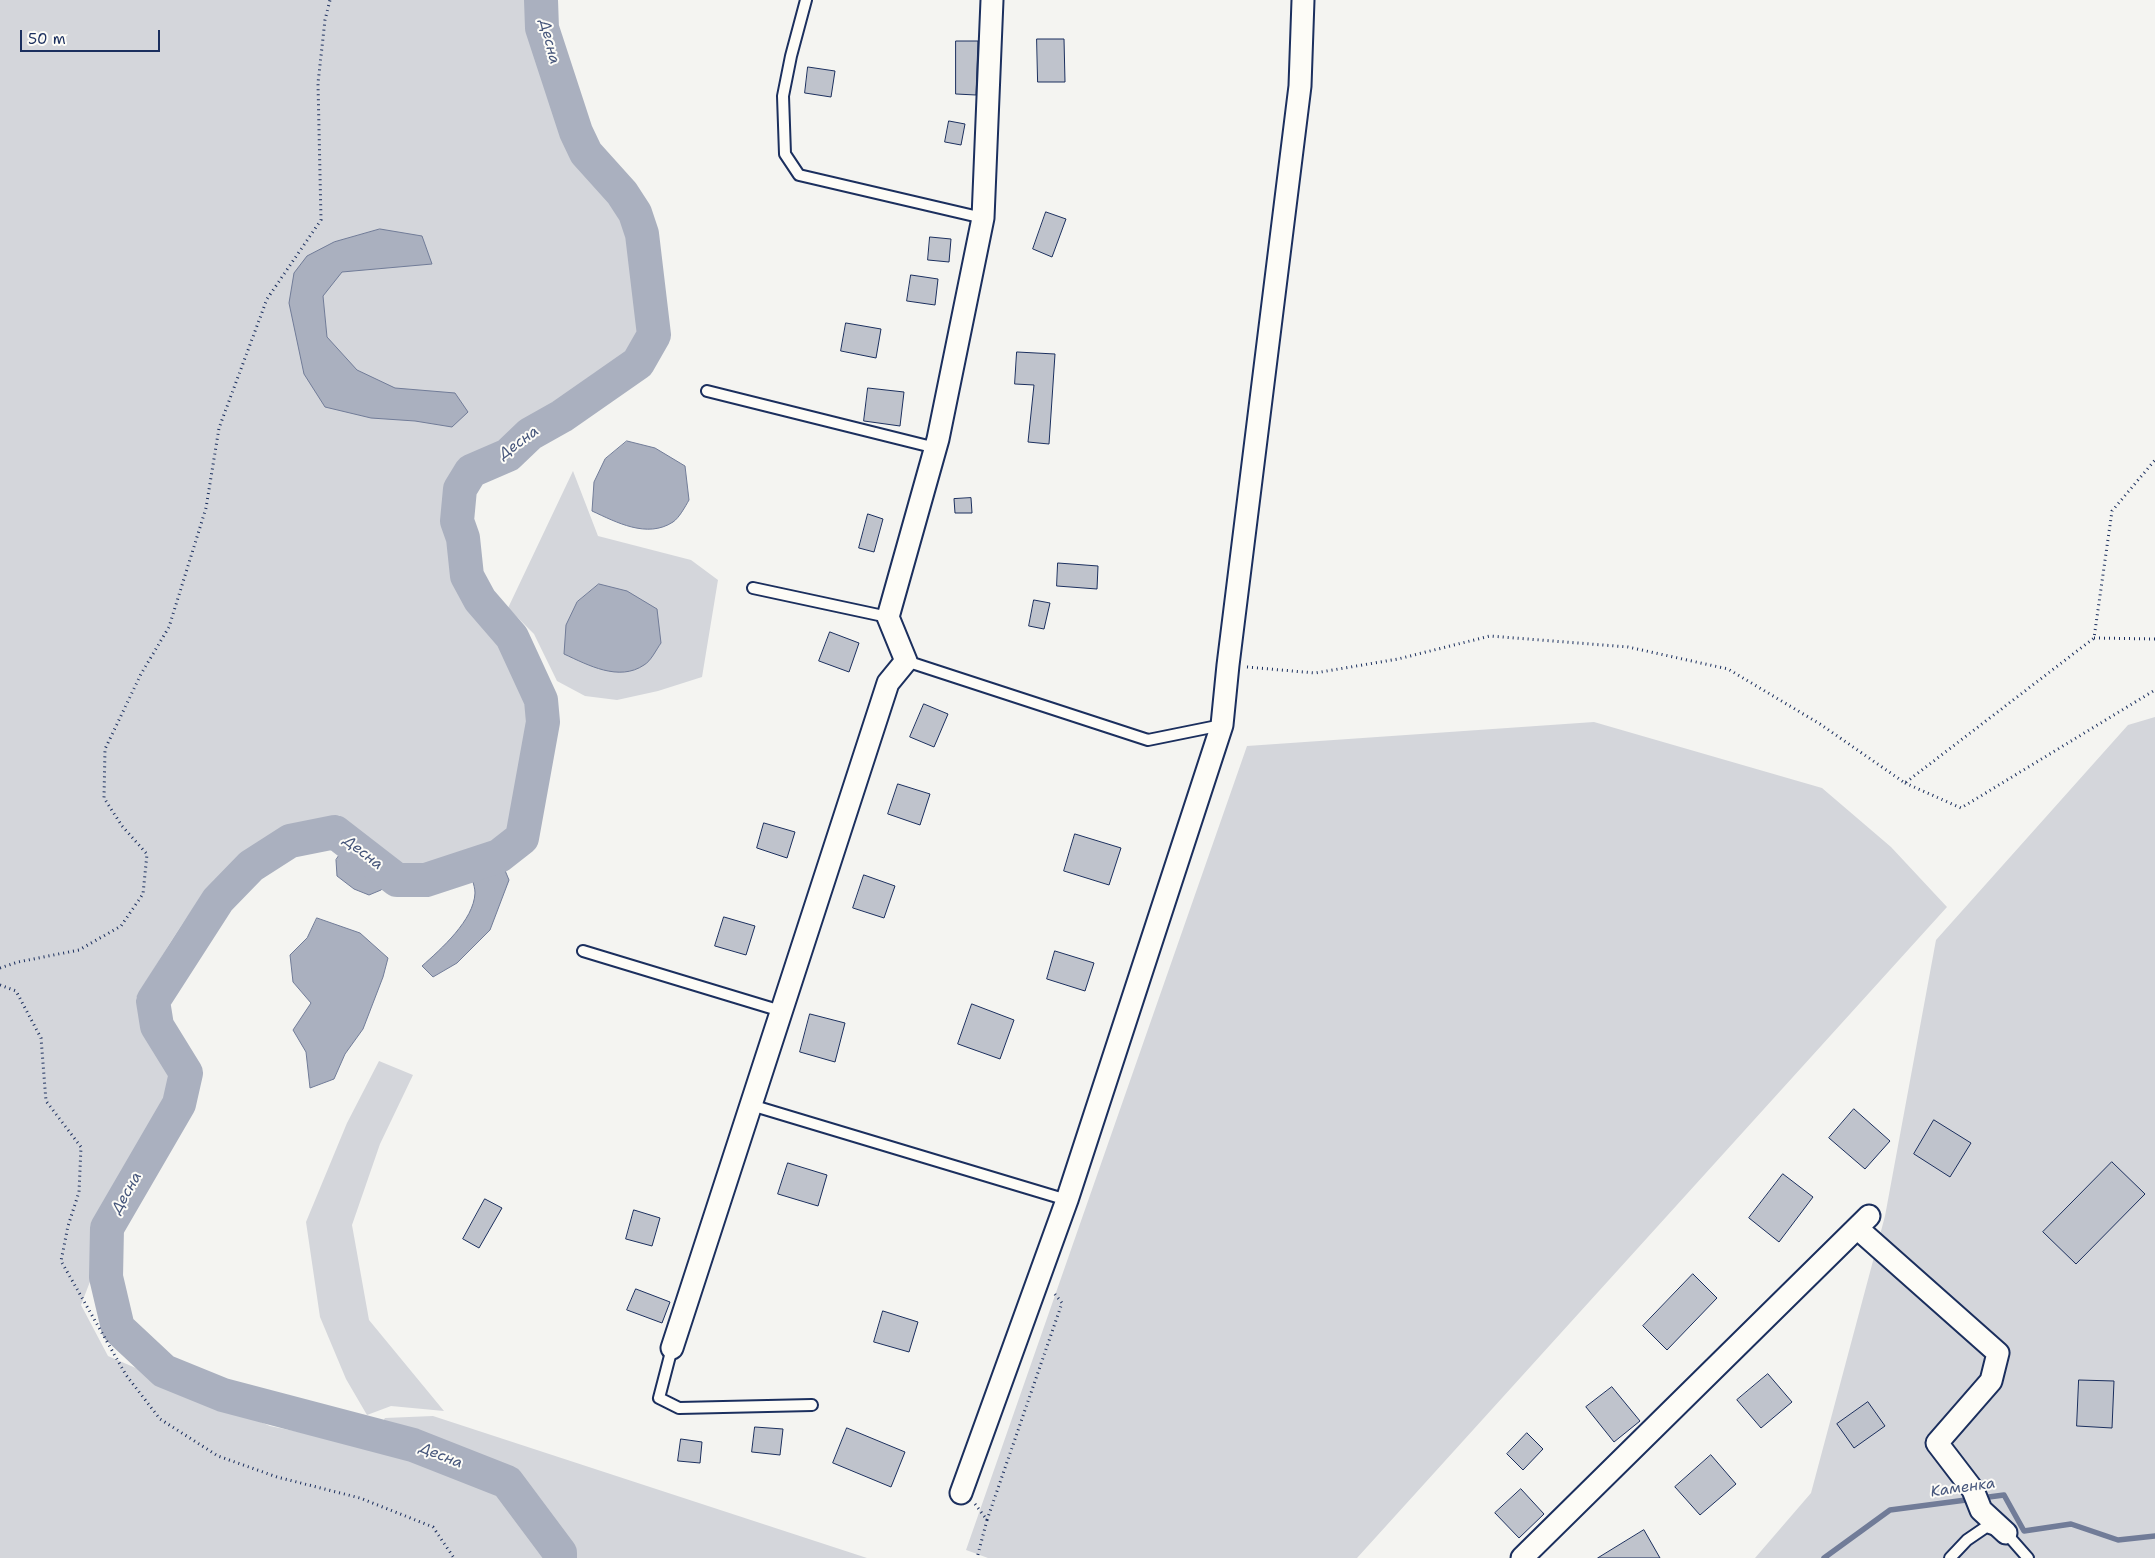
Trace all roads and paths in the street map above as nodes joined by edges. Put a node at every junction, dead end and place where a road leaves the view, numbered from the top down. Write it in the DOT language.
graph roads {
  1 [pos="330,0"];
  2 [pos="806,0"];
  3 [pos="992,0"];
  4 [pos="1303,0"];
  5 [pos="983,218"];
  6 [pos="707,391"];
  7 [pos="936,448"];
  8 [pos="2155,460"];
  9 [pos="753,588"];
  10 [pos="888,617"];
  11 [pos="2094,638"];
  12 [pos="2155,639"];
  13 [pos="906,661"];
  14 [pos="1228,665"];
  15 [pos="2155,690"];
  16 [pos="1222,725"];
  17 [pos="1906,783"];
  18 [pos="583,950"];
  19 [pos="0,968"];
  20 [pos="0,985"];
  21 [pos="781,1011"];
  22 [pos="751,1105"];
  23 [pos="1067,1200"];
  24 [pos="1040,1274"];
  25 [pos="672,1348"];
  26 [pos="812,1405"];
  27 [pos="961,1493"];
  28 [pos="987,1520"];
  29 [pos="2006,1533"];
  30 [pos="454,1558"];
  31 [pos="977,1558"];
  32 [pos="1522,1558"];
  33 [pos="1950,1558"];
  34 [pos="2028,1558"];
  1 -- 19 [label="path"];
  2 -- 5 [label="lane"];
  3 -- 5 [label="street"];
  4 -- 14 [label="street"];
  5 -- 7 [label="street"];
  6 -- 7 [label="lane"];
  7 -- 10 [label="street"];
  8 -- 11 [label="path"];
  9 -- 10 [label="lane"];
  10 -- 13 [label="street"];
  11 -- 12 [label="path"];
  11 -- 17 [label="path"];
  13 -- 16 [label="lane"];
  13 -- 21 [label="street"];
  14 -- 16 [label="street"];
  14 -- 17 [label="path"];
  15 -- 17 [label="path"];
  16 -- 23 [label="street"];
  18 -- 21 [label="lane"];
  20 -- 30 [label="path"];
  21 -- 22 [label="street"];
  22 -- 23 [label="lane"];
  22 -- 25 [label="street"];
  23 -- 24 [label="street"];
  24 -- 27 [label="street"];
  24 -- 28 [label="path"];
  25 -- 26 [label="lane"];
  27 -- 28 [label="path"];
  28 -- 31 [label="path"];
  29 -- 32 [label="street"];
  29 -- 33 [label="lane"];
  29 -- 34 [label="lane"];
}
